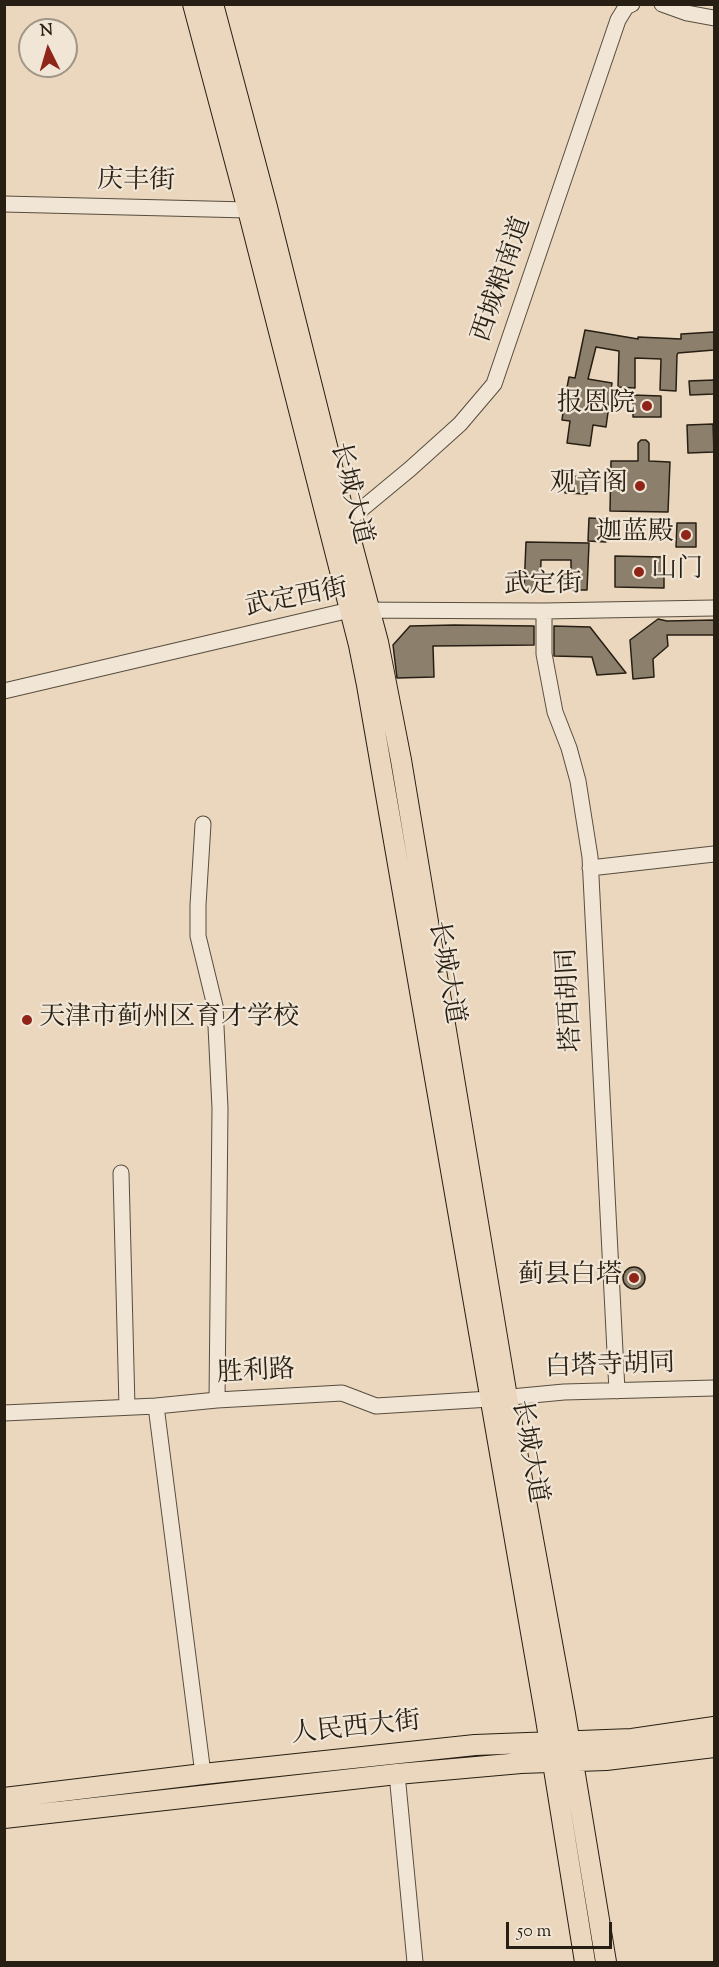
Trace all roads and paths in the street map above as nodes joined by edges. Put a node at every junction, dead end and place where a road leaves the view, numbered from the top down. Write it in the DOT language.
graph roads {
  1 [pos="193,4"];
  2 [pos="213,4"];
  3 [pos="632,4"];
  4 [pos="662,4"];
  5 [pos="714,18"];
  6 [pos="4,204"];
  7 [pos="258,209"];
  8 [pos="346,522"];
  9 [pos="714,608"];
  10 [pos="371,611"];
  11 [pos="544,611"];
  12 [pos="352,615"];
  13 [pos="4,691"];
  14 [pos="4,700"];
  15 [pos="203,824"];
  16 [pos="714,854"];
  17 [pos="590,868"];
  18 [pos="121,1173"];
  19 [pos="714,1388"];
  20 [pos="617,1391"];
  21 [pos="498,1398"];
  22 [pos="217,1400"];
  23 [pos="156,1406"];
  24 [pos="127,1407"];
  25 [pos="4,1413"];
  26 [pos="714,1727"];
  27 [pos="560,1741"];
  28 [pos="714,1747"];
  29 [pos="573,1762"];
  30 [pos="552,1763"];
  31 [pos="398,1773"];
  32 [pos="203,1774"];
  33 [pos="4,1798"];
  34 [pos="4,1818"];
  35 [pos="416,1962"];
  36 [pos="585,1962"];
  37 [pos="606,1962"];
  1 -- 7 [label="main road, 长城大道"];
  2 -- 7 [label="main road, 长城大道"];
  3 -- 8 [label="street, 西城粮南道"];
  4 -- 5 [label="street"];
  6 -- 7 [label="street, 庆丰街"];
  7 -- 8 [label="main road, 长城大道"];
  7 -- 12 [label="main road, 长城大道"];
  8 -- 10 [label="main road, 长城大道"];
  9 -- 11 [label="street, 武定街"];
  10 -- 11 [label="street, 武定街"];
  10 -- 12 [label="street, 武定西街"];
  10 -- 21 [label="main road, 长城大道"];
  11 -- 17 [label="street, 塔西胡同"];
  12 -- 13 [label="street, 武定西街"];
  12 -- 14 [label="street, 武定西街"];
  12 -- 21 [label="main road, 长城大道"];
  15 -- 22 [label="street"];
  16 -- 17 [label="street"];
  17 -- 20 [label="street, 塔西胡同"];
  18 -- 24 [label="street"];
  19 -- 20 [label="street, 白塔寺胡同"];
  20 -- 21 [label="street, 白塔寺胡同"];
  21 -- 22 [label="street, 胜利路"];
  21 -- 27 [label="main road, 长城大道"];
  22 -- 23 [label="street, 胜利路"];
  23 -- 24 [label="street, 胜利路"];
  23 -- 32 [label="street"];
  24 -- 25 [label="street, 胜利路"];
  26 -- 27 [label="main road, 人民西大街"];
  27 -- 29 [label="main road, 长城大道"];
  27 -- 30 [label="main road, 长城大道"];
  27 -- 32 [label="main road, 人民西大街"];
  28 -- 29 [label="main road, 人民西大街"];
  29 -- 30 [label="main road, 人民西大街"];
  29 -- 37 [label="main road, 长城大道"];
  30 -- 31 [label="main road, 人民西大街"];
  30 -- 36 [label="main road, 长城大道"];
  31 -- 34 [label="main road, 人民西大街"];
  31 -- 35 [label="street"];
  32 -- 33 [label="main road, 人民西大街"];
}
